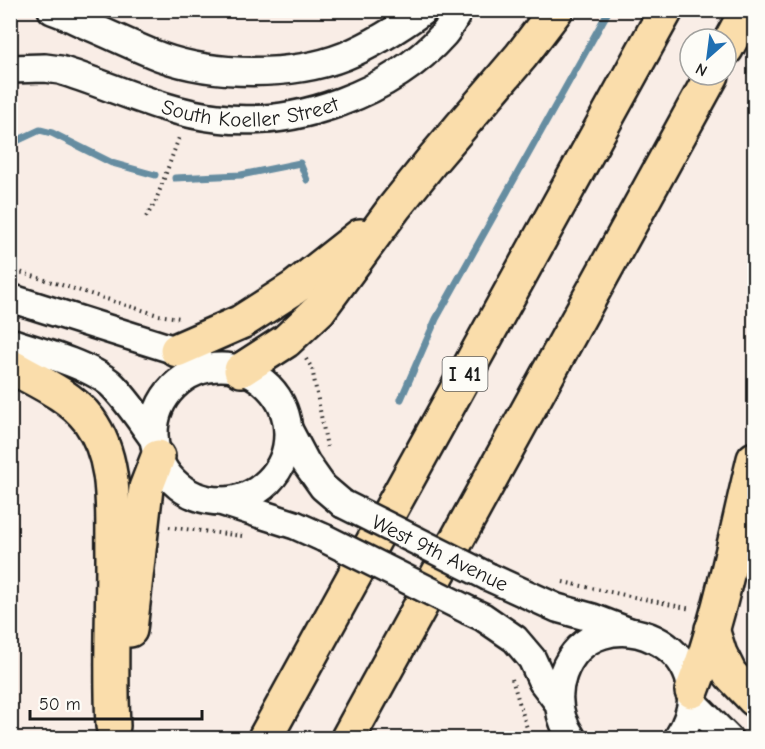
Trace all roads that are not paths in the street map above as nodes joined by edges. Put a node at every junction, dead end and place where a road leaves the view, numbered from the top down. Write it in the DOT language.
graph roads {
  1 [pos="51,10"];
  2 [pos="424,10"];
  3 [pos="459,10"];
  4 [pos="556,10"];
  5 [pos="666,10"];
  6 [pos="747,10"];
  7 [pos="738,27"];
  8 [pos="10,69"];
  9 [pos="705,87"];
  10 [pos="394,208"];
  11 [pos="10,298"];
  12 [pos="10,342"];
  13 [pos="177,350"];
  14 [pos="10,366"];
  15 [pos="231,368"];
  16 [pos="288,429"];
  17 [pos="156,448"];
  18 [pos="754,459"];
  19 [pos="219,501"];
  20 [pos="704,620"];
  21 [pos="627,631"];
  22 [pos="692,696"];
  23 [pos="754,699"];
  24 [pos="558,702"];
  25 [pos="112,732"];
  26 [pos="265,738"];
  27 [pos="348,738"];
  28 [pos="572,738"];
  29 [pos="678,738"];
  30 [pos="728,738"];
  1 -- 2 [label="main road, South Koeller Street"];
  3 -- 8 [label="main road, South Koeller Street"];
  4 -- 10 [label="highway"];
  5 -- 26 [label="highway, I 41"];
  6 -- 7 [label="highway"];
  9 -- 27 [label="highway"];
  10 -- 13 [label="highway"];
  10 -- 15 [label="highway"];
  11 -- 13 [label="main road"];
  12 -- 17 [label="main road"];
  13 -- 15 [label="main road"];
  14 -- 25 [label="highway"];
  15 -- 16 [label="main road"];
  15 -- 17 [label="main road"];
  16 -- 19 [label="main road"];
  16 -- 21 [label="main road, West 9th Avenue, bridge"];
  17 -- 19 [label="main road"];
  17 -- 25 [label="highway"];
  18 -- 20 [label="highway"];
  19 -- 24 [label="main road, West 9th Avenue, bridge"];
  20 -- 22 [label="highway"];
  20 -- 23 [label="highway"];
  21 -- 22 [label="main road, West 9th Avenue"];
  21 -- 24 [label="main road"];
  22 -- 29 [label="main road"];
  22 -- 30 [label="main road"];
  24 -- 28 [label="main road"];
}
